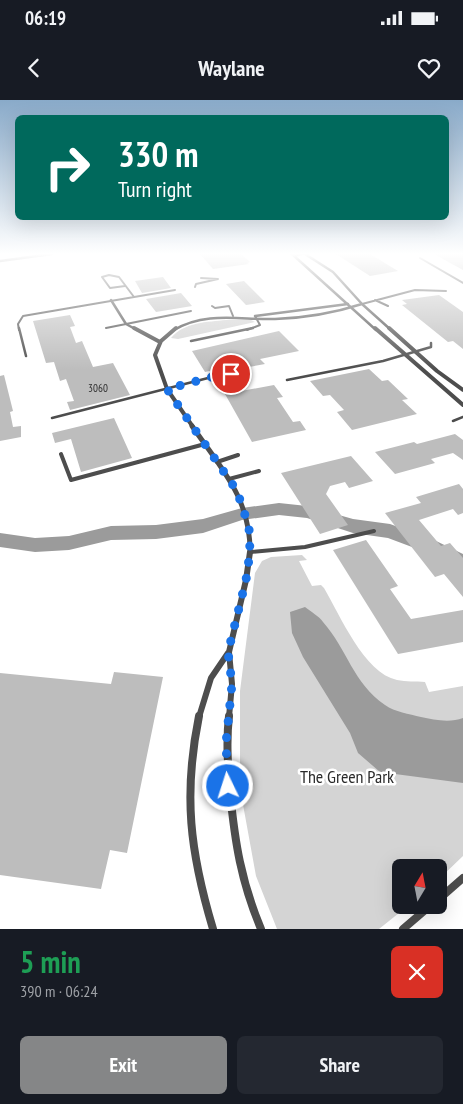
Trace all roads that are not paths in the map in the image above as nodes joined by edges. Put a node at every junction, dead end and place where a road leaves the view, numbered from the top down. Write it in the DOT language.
graph roads {
  1 [pos="130,293"];
  2 [pos="159,293"];
  3 [pos="335,293"];
  4 [pos="352,293"];
  5 [pos="417,293"];
  6 [pos="134,297"];
  7 [pos="111,300"];
  8 [pos="375,300"];
  9 [pos="347,304"];
  10 [pos="362,304"];
  11 [pos="212,306"];
  12 [pos="388,306"];
  13 [pos="352,308"];
  14 [pos="191,311"];
  15 [pos="233,316"];
  16 [pos="255,316"];
  17 [pos="126,324"];
  18 [pos="106,328"];
  19 [pos="191,341"];
  20 [pos="160,342"];
  21 [pos="431,343"];
  22 [pos="414,351"];
  23 [pos="403,354"];
  24 [pos="26,356"];
  25 [pos="231,374"];
  26 [pos="287,380"];
  27 [pos="167,389"];
  28 [pos="463,390"];
  29 [pos="463,405"];
  30 [pos="463,417"];
  31 [pos="52,418"];
  32 [pos="453,421"];
  33 [pos="206,444"];
  34 [pos="61,454"];
  35 [pos="238,455"];
  36 [pos="217,462"];
  37 [pos="259,471"];
  38 [pos="229,479"];
  39 [pos="374,531"];
  40 [pos="250,552"];
  41 [pos="228,652"];
  42 [pos="463,878"];
  43 [pos="448,891"];
  44 [pos="420,914"];
  45 [pos="213,929"];
  46 [pos="261,929"];
  47 [pos="403,929"];
  1 -- 6 [label="lane"];
  2 -- 6 [label="lane"];
  3 -- 9 [label="street"];
  4 -- 10 [label="street"];
  5 -- 8 [label="lane"];
  6 -- 7 [label="lane"];
  7 -- 17 [label="street"];
  7 -- 24 [label="lane"];
  8 -- 10 [label="lane"];
  8 -- 12 [label="lane"];
  9 -- 10 [label="street"];
  9 -- 13 [label="street"];
  9 -- 16 [label="street"];
  10 -- 13 [label="street"];
  10 -- 22 [label="street"];
  11 -- 15 [label="lane"];
  13 -- 16 [label="street"];
  13 -- 23 [label="street"];
  14 -- 17 [label="lane"];
  15 -- 16 [label="street"];
  15 -- 20 [label="street"];
  16 -- 19 [label="lane"];
  17 -- 18 [label="lane"];
  17 -- 20 [label="street"];
  20 -- 27 [label="street"];
  21 -- 22 [label="lane"];
  22 -- 23 [label="lane"];
  22 -- 28 [label="street"];
  23 -- 26 [label="lane"];
  23 -- 29 [label="street"];
  25 -- 27 [label="lane"];
  27 -- 31 [label="lane"];
  27 -- 33 [label="street"];
  30 -- 32 [label="lane"];
  33 -- 34 [label="lane"];
  33 -- 36 [label="street"];
  35 -- 36 [label="lane"];
  36 -- 38 [label="street"];
  37 -- 38 [label="lane"];
  38 -- 40 [label="street"];
  39 -- 40 [label="lane"];
  40 -- 41 [label="street"];
  41 -- 45 [label="street"];
  41 -- 46 [label="street"];
  42 -- 43 [label="street"];
  44 -- 47 [label="street"];
}
